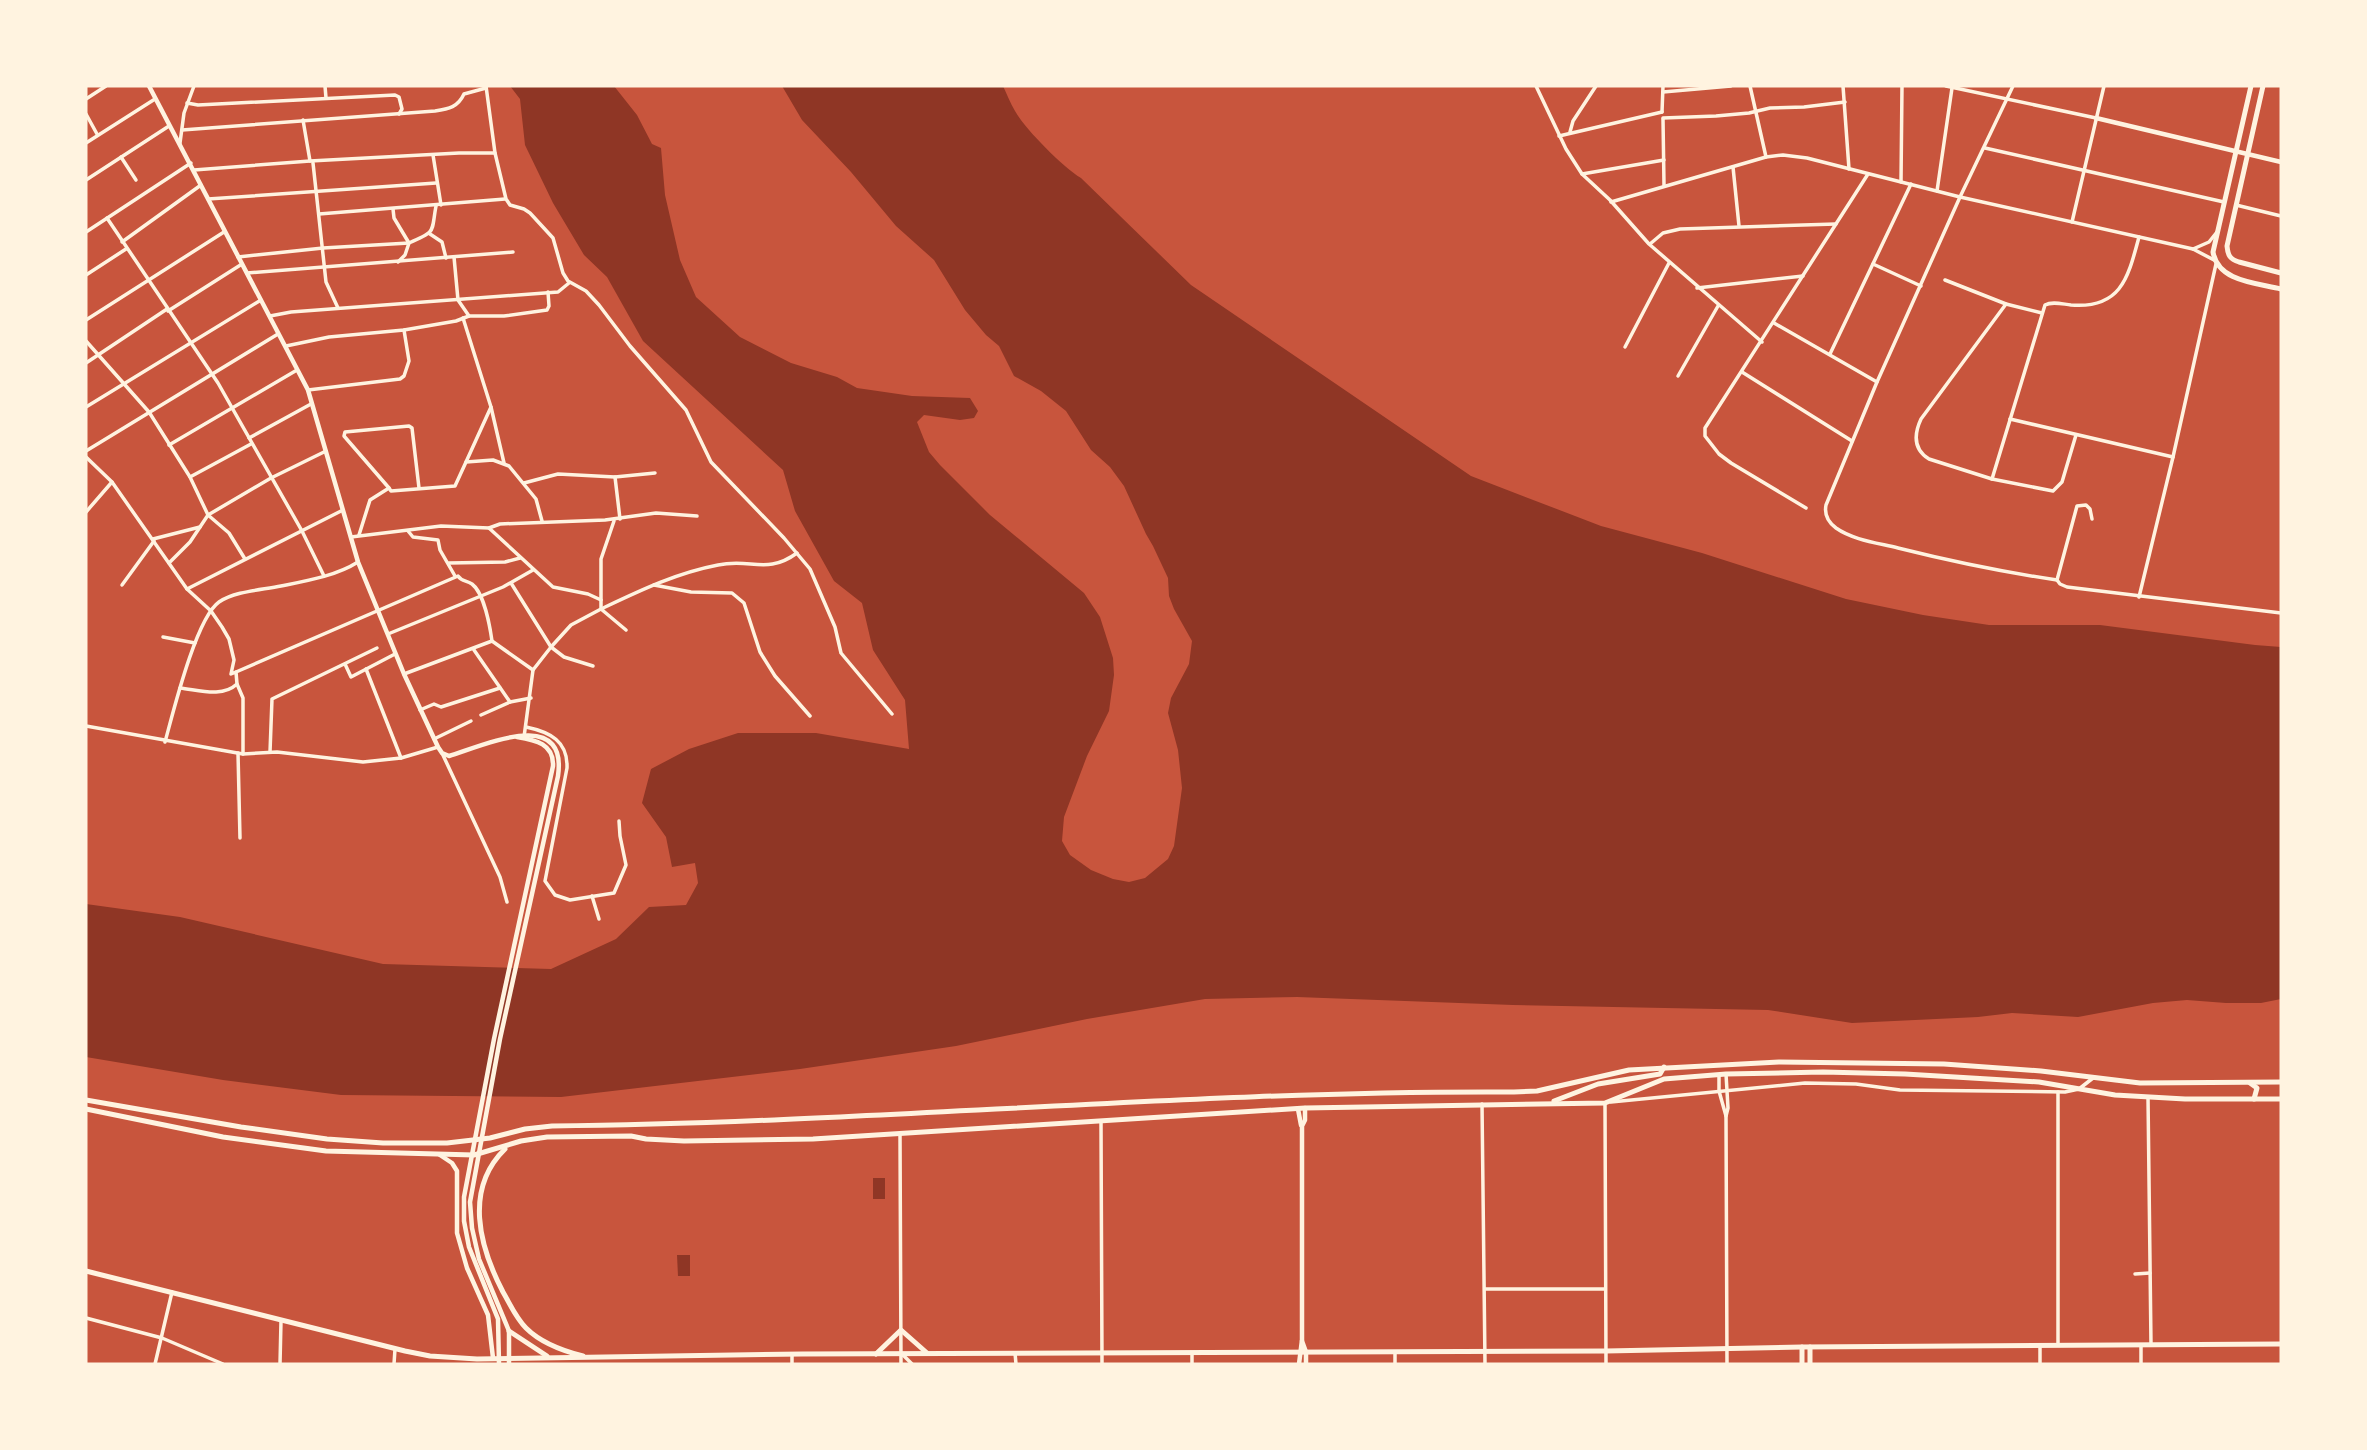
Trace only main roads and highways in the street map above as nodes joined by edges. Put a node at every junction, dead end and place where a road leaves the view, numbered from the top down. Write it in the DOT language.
graph roads {
  1 [pos="2251,86"];
  2 [pos="2263,86"];
  3 [pos="2281,273"];
  4 [pos="2281,289"];
  5 [pos="1722,1063"];
  6 [pos="1664,1067"];
  7 [pos="2064,1073"];
  8 [pos="1723,1075"];
  9 [pos="2111,1080"];
  10 [pos="2246,1081"];
  11 [pos="2281,1082"];
  12 [pos="2058,1088"];
  13 [pos="1384,1092"];
  14 [pos="2104,1094"];
  15 [pos="2254,1099"];
  16 [pos="2281,1099"];
  17 [pos="86,1100"];
  18 [pos="96,1101"];
  19 [pos="1548,1103"];
  20 [pos="1380,1106"];
  21 [pos="86,1109"];
  22 [pos="96,1111"];
  23 [pos="186,1118"];
  24 [pos="185,1130"];
  25 [pos="327,1139"];
  26 [pos="509,1145"];
  27 [pos="326,1151"];
  28 [pos="86,1270"];
  29 [pos="508,1327"];
  30 [pos="2281,1344"];
  31 [pos="1802,1347"];
  32 [pos="1810,1347"];
  33 [pos="876,1354"];
  34 [pos="927,1354"];
  35 [pos="583,1356"];
  36 [pos="550,1357"];
  37 [pos="497,1360"];
  38 [pos="509,1361"];
  39 [pos="1802,1364"];
  40 [pos="1810,1364"];
  1 -- 4 [label="main road"];
  2 -- 3 [label="main road"];
  5 -- 6 [label="main road"];
  5 -- 7 [label="main road"];
  5 -- 8 [label="main road"];
  6 -- 13 [label="main road"];
  6 -- 19 [label="main road"];
  7 -- 9 [label="main road"];
  7 -- 12 [label="main road"];
  8 -- 12 [label="main road"];
  8 -- 19 [label="main road"];
  9 -- 10 [label="main road"];
  9 -- 14 [label="main road"];
  10 -- 11 [label="main road"];
  10 -- 15 [label="main road"];
  12 -- 14 [label="main road"];
  13 -- 20 [label="main road"];
  13 -- 25 [label="main road"];
  14 -- 15 [label="main road"];
  15 -- 16 [label="main road"];
  17 -- 18 [label="main road"];
  18 -- 22 [label="main road"];
  18 -- 23 [label="main road"];
  19 -- 20 [label="main road"];
  20 -- 26 [label="main road"];
  21 -- 22 [label="main road"];
  22 -- 24 [label="main road"];
  23 -- 24 [label="main road"];
  23 -- 25 [label="main road"];
  24 -- 27 [label="main road"];
  25 -- 27 [label="main road"];
  26 -- 27 [label="main road"];
  26 -- 35 [label="main road"];
  28 -- 37 [label="main road"];
  29 -- 36 [label="main road"];
  30 -- 32 [label="main road"];
  31 -- 32 [label="main road"];
  31 -- 34 [label="main road"];
  31 -- 39 [label="main road"];
  32 -- 40 [label="main road"];
  33 -- 34 [label="main road"];
  33 -- 34 [label="main road"];
  33 -- 35 [label="main road"];
  35 -- 36 [label="main road"];
  36 -- 38 [label="main road"];
  37 -- 38 [label="main road"];
}
